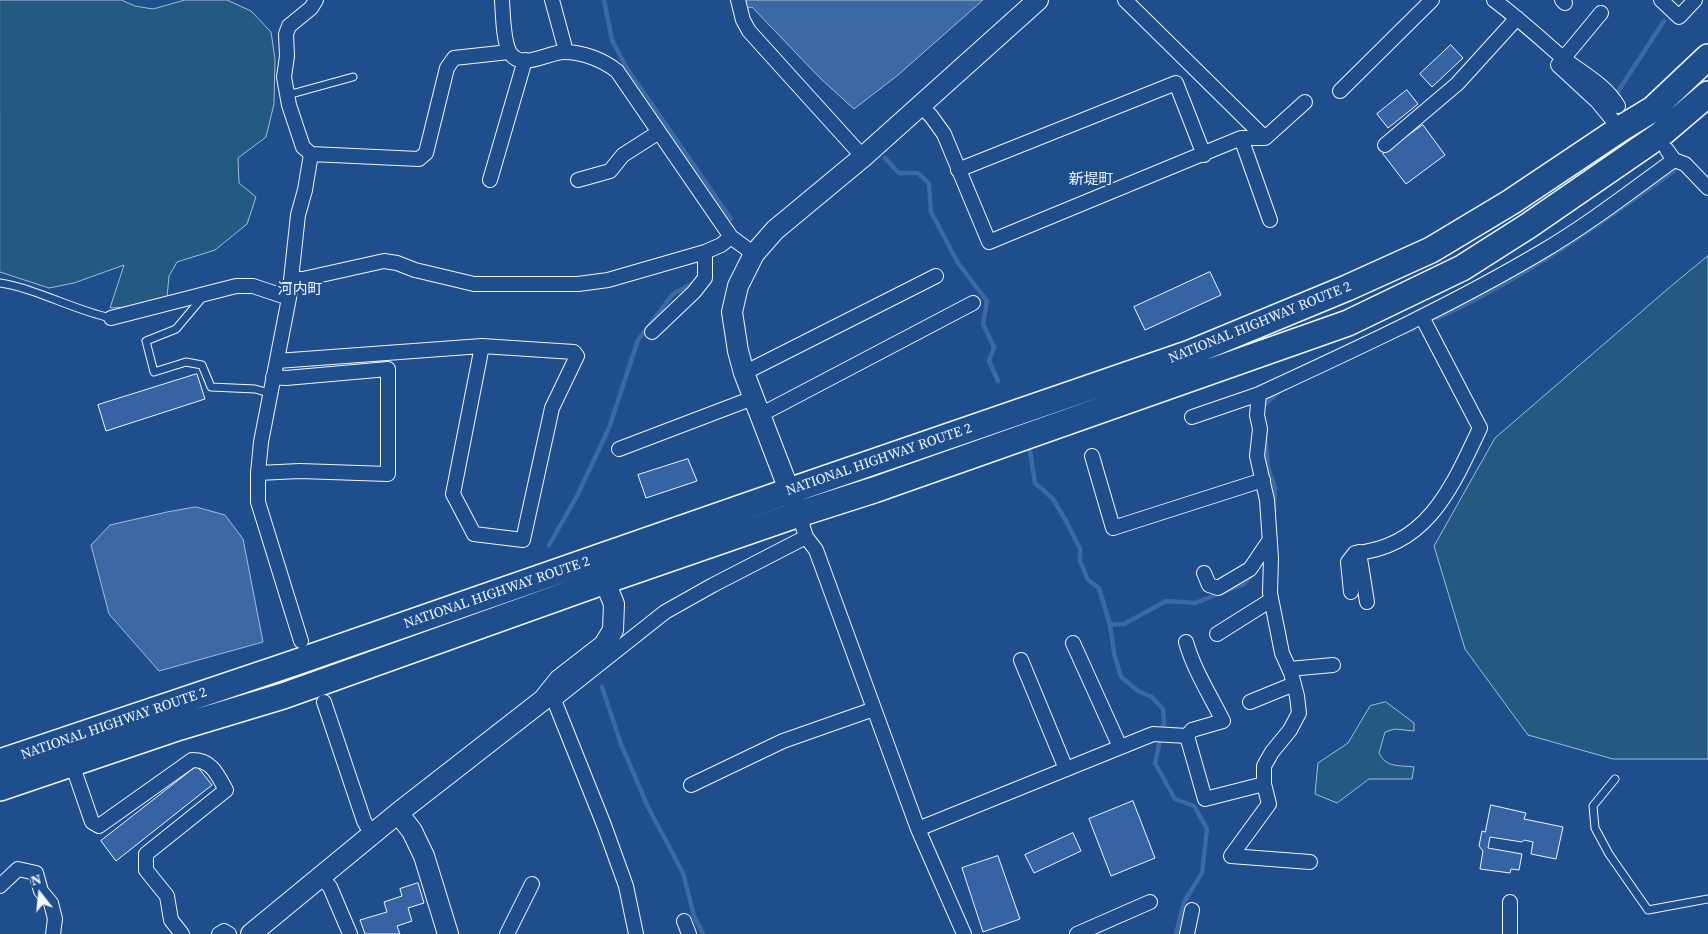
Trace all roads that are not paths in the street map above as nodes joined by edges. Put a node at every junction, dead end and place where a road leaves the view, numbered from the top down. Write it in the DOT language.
graph roads {
  1 [pos="316,0"];
  2 [pos="502,0"];
  3 [pos="552,0"];
  4 [pos="738,0"];
  5 [pos="1038,0"];
  6 [pos="1125,0"];
  7 [pos="1432,0"];
  8 [pos="1661,0"];
  9 [pos="1695,0"];
  10 [pos="1503,2"];
  11 [pos="1601,13"];
  12 [pos="1518,18"];
  13 [pos="509,52"];
  14 [pos="565,52"];
  15 [pos="1708,57"];
  16 [pos="1565,59"];
  17 [pos="525,60"];
  18 [pos="353,76"];
  19 [pos="1340,91"];
  20 [pos="287,93"];
  21 [pos="1708,94"];
  22 [pos="1304,102"];
  23 [pos="921,106"];
  24 [pos="1619,118"];
  25 [pos="660,132"];
  26 [pos="1242,138"];
  27 [pos="1265,138"];
  28 [pos="1385,145"];
  29 [pos="311,154"];
  30 [pos="1204,155"];
  31 [pos="863,157"];
  32 [pos="958,170"];
  33 [pos="490,180"];
  34 [pos="578,180"];
  35 [pos="1708,188"];
  36 [pos="1270,220"];
  37 [pos="731,237"];
  38 [pos="705,252"];
  39 [pos="754,254"];
  40 [pos="936,276"];
  41 [pos="292,279"];
  42 [pos="0,283"];
  43 [pos="206,294"];
  44 [pos="289,298"];
  45 [pos="973,303"];
  46 [pos="1422,317"];
  47 [pos="111,318"];
  48 [pos="652,332"];
  49 [pos="482,346"];
  50 [pos="277,360"];
  51 [pos="744,373"];
  52 [pos="273,377"];
  53 [pos="270,393"];
  54 [pos="1259,394"];
  55 [pos="757,406"];
  56 [pos="1192,417"];
  57 [pos="620,449"];
  58 [pos="1092,456"];
  59 [pos="258,473"];
  60 [pos="1263,480"];
  61 [pos="789,491"];
  62 [pos="799,514"];
  63 [pos="806,537"];
  64 [pos="1269,542"];
  65 [pos="1359,552"];
  66 [pos="596,558"];
  67 [pos="1204,573"];
  68 [pos="606,581"];
  69 [pos="1351,592"];
  70 [pos="1271,600"];
  71 [pos="1367,602"];
  72 [pos="1217,634"];
  73 [pos="301,641"];
  74 [pos="1186,642"];
  75 [pos="1073,643"];
  76 [pos="1021,660"];
  77 [pos="1333,665"];
  78 [pos="1289,669"];
  79 [pos="1294,684"];
  80 [pos="549,700"];
  81 [pos="324,702"];
  82 [pos="1250,702"];
  83 [pos="874,709"];
  84 [pos="1187,736"];
  85 [pos="1120,747"];
  86 [pos="0,762"];
  87 [pos="72,764"];
  88 [pos="1066,769"];
  89 [pos="1615,779"];
  90 [pos="1264,784"];
  91 [pos="691,785"];
  92 [pos="0,788"];
  93 [pos="398,814"];
  94 [pos="918,829"];
  95 [pos="372,835"];
  96 [pos="1310,862"];
  97 [pos="321,877"];
  98 [pos="532,884"];
  99 [pos="0,886"];
  100 [pos="1708,899"];
  101 [pos="1150,902"];
  102 [pos="1510,902"];
  103 [pos="1192,910"];
  104 [pos="53,934"];
  105 [pos="182,934"];
  106 [pos="219,934"];
  107 [pos="228,934"];
  108 [pos="251,934"];
  109 [pos="350,934"];
  110 [pos="448,934"];
  111 [pos="507,934"];
  112 [pos="636,934"];
  113 [pos="964,934"];
  114 [pos="1077,934"];
  115 [pos="1187,934"];
  116 [pos="1510,934"];
  1 -- 20 [label="street"];
  2 -- 13 [label="street"];
  3 -- 14 [label="street"];
  4 -- 31 [label="street"];
  5 -- 23 [label="street"];
  6 -- 27 [label="street"];
  7 -- 19 [label="street"];
  8 -- 9 [label="street"];
  10 -- 12 [label="street"];
  11 -- 16 [label="street"];
  12 -- 16 [label="street"];
  12 -- 28 [label="street"];
  13 -- 17 [label="street"];
  13 -- 29 [label="street"];
  14 -- 17 [label="street"];
  14 -- 25 [label="street"];
  15 -- 24 [label="highway, NATIONAL HIGHWAY ROUTE 2"];
  16 -- 24 [label="street"];
  16 -- 24 [label="street"];
  17 -- 33 [label="street"];
  18 -- 20 [label="lane"];
  20 -- 29 [label="street"];
  21 -- 62 [label="highway, NATIONAL HIGHWAY ROUTE 2"];
  22 -- 27 [label="street"];
  23 -- 31 [label="street"];
  23 -- 32 [label="street"];
  24 -- 61 [label="highway, NATIONAL HIGHWAY ROUTE 2"];
  25 -- 34 [label="street"];
  25 -- 37 [label="street"];
  26 -- 27 [label="street"];
  26 -- 30 [label="street"];
  26 -- 36 [label="street"];
  29 -- 41 [label="street"];
  30 -- 32 [label="street"];
  30 -- 32 [label="street"];
  31 -- 39 [label="street"];
  35 -- 46 [label="street"];
  37 -- 38 [label="street"];
  37 -- 39 [label="street"];
  38 -- 41 [label="street"];
  38 -- 48 [label="street"];
  39 -- 51 [label="street"];
  40 -- 51 [label="street"];
  41 -- 44 [label="street"];
  42 -- 47 [label="lane"];
  43 -- 44 [label="street"];
  43 -- 47 [label="street"];
  43 -- 53 [label="lane"];
  44 -- 50 [label="street"];
  45 -- 55 [label="street"];
  46 -- 54 [label="street"];
  46 -- 65 [label="street"];
  49 -- 49 [label="street"];
  49 -- 50 [label="street"];
  50 -- 52 [label="street"];
  51 -- 55 [label="street"];
  52 -- 53 [label="street"];
  52 -- 59 [label="street"];
  53 -- 59 [label="street"];
  54 -- 56 [label="street"];
  54 -- 60 [label="street"];
  55 -- 57 [label="street"];
  55 -- 61 [label="street"];
  58 -- 60 [label="street"];
  59 -- 73 [label="street"];
  60 -- 64 [label="street"];
  61 -- 62 [label="street"];
  61 -- 66 [label="highway, NATIONAL HIGHWAY ROUTE 2"];
  62 -- 63 [label="street"];
  62 -- 68 [label="highway, NATIONAL HIGHWAY ROUTE 2"];
  63 -- 80 [label="street"];
  63 -- 83 [label="street"];
  64 -- 67 [label="street"];
  64 -- 70 [label="street"];
  65 -- 69 [label="street"];
  65 -- 71 [label="street"];
  66 -- 68 [label="street"];
  66 -- 86 [label="highway, NATIONAL HIGHWAY ROUTE 2"];
  68 -- 80 [label="street"];
  68 -- 87 [label="highway, NATIONAL HIGHWAY ROUTE 2"];
  70 -- 72 [label="street"];
  70 -- 78 [label="street"];
  74 -- 84 [label="street"];
  75 -- 85 [label="street"];
  76 -- 88 [label="street"];
  77 -- 78 [label="street"];
  78 -- 79 [label="street"];
  79 -- 82 [label="street"];
  79 -- 90 [label="street"];
  80 -- 93 [label="street"];
  80 -- 112 [label="street"];
  81 -- 95 [label="street"];
  83 -- 91 [label="street"];
  83 -- 94 [label="street"];
  84 -- 85 [label="street"];
  84 -- 90 [label="street"];
  85 -- 88 [label="street"];
  87 -- 92 [label="highway, NATIONAL HIGHWAY ROUTE 2"];
  87 -- 105 [label="street"];
  88 -- 94 [label="street"];
  89 -- 100 [label="lane"];
  90 -- 96 [label="street"];
  93 -- 95 [label="street"];
  93 -- 110 [label="street"];
  94 -- 113 [label="street"];
  95 -- 97 [label="street"];
  97 -- 108 [label="street"];
  97 -- 109 [label="street"];
  98 -- 111 [label="street"];
  99 -- 104 [label="street"];
  101 -- 114 [label="street"];
  102 -- 116 [label="street"];
  103 -- 115 [label="street"];
  106 -- 107 [label="street"];
}
